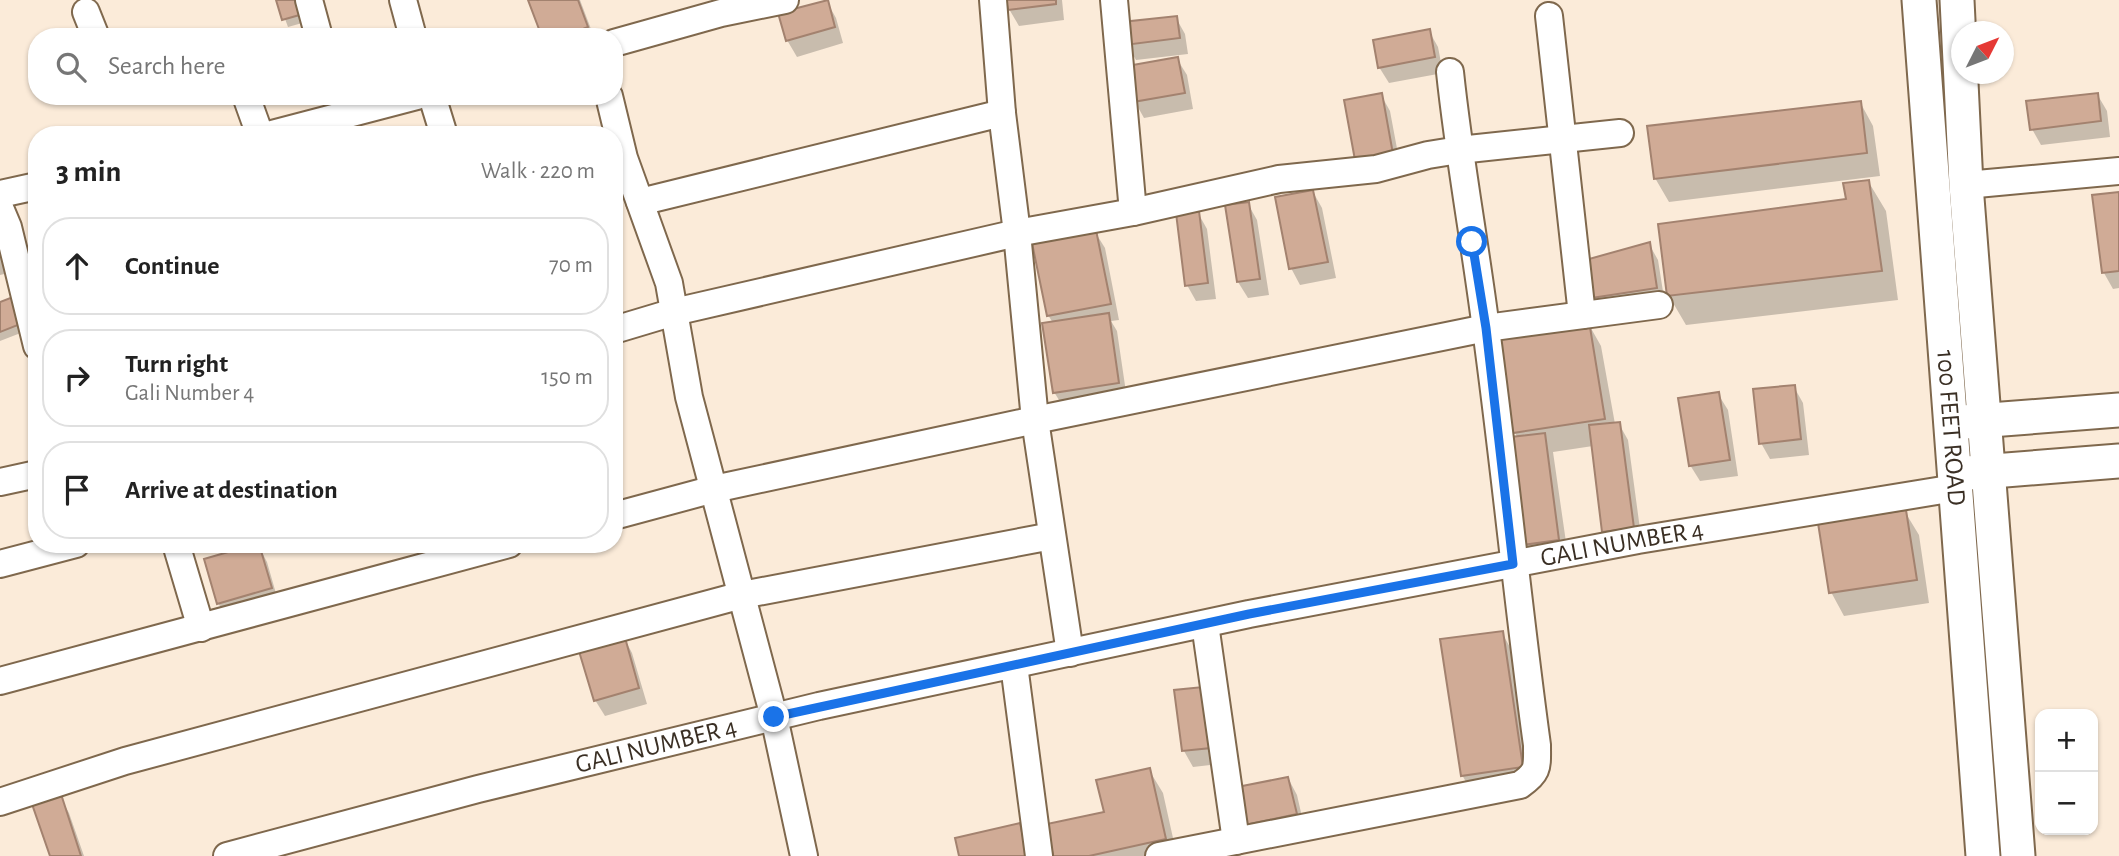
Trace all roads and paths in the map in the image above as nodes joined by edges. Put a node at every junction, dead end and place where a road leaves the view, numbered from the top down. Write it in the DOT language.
graph roads {
  1 [pos="309,0"];
  2 [pos="402,0"];
  3 [pos="993,0"];
  4 [pos="1114,0"];
  5 [pos="1919,0"];
  6 [pos="1957,0"];
  7 [pos="771,1"];
  8 [pos="694,10"];
  9 [pos="86,12"];
  10 [pos="1549,16"];
  11 [pos="92,28"];
  12 [pos="317,28"];
  13 [pos="410,28"];
  14 [pos="623,39"];
  15 [pos="1450,72"];
  16 [pos="249,105"];
  17 [pos="381,105"];
  18 [pos="435,105"];
  19 [pos="611,105"];
  20 [pos="1002,113"];
  21 [pos="338,116"];
  22 [pos="257,126"];
  23 [pos="301,126"];
  24 [pos="441,126"];
  25 [pos="616,126"];
  26 [pos="1620,133"];
  27 [pos="1563,139"];
  28 [pos="1459,150"];
  29 [pos="623,154"];
  30 [pos="2119,171"];
  31 [pos="1966,185"];
  32 [pos="28,188"];
  33 [pos="0,194"];
  34 [pos="640,202"];
  35 [pos="0,208"];
  36 [pos="1132,212"];
  37 [pos="1017,233"];
  38 [pos="1659,305"];
  39 [pos="28,309"];
  40 [pos="674,312"];
  41 [pos="1581,314"];
  42 [pos="623,327"];
  43 [pos="1486,328"];
  44 [pos="2119,410"];
  45 [pos="1035,420"];
  46 [pos="1984,421"];
  47 [pos="1951,423"];
  48 [pos="2119,461"];
  49 [pos="1988,471"];
  50 [pos="28,476"];
  51 [pos="1955,481"];
  52 [pos="0,482"];
  53 [pos="714,489"];
  54 [pos="623,514"];
  55 [pos="1052,536"];
  56 [pos="42,553"];
  57 [pos="179,553"];
  58 [pos="476,553"];
  59 [pos="0,564"];
  60 [pos="1513,564"];
  61 [pos="742,594"];
  62 [pos="1205,624"];
  63 [pos="201,628"];
  64 [pos="1070,653"];
  65 [pos="1014,664"];
  66 [pos="0,681"];
  67 [pos="774,717"];
  68 [pos="0,802"];
  69 [pos="1236,841"];
  70 [pos="227,856"];
  71 [pos="804,856"];
  72 [pos="1039,856"];
  73 [pos="1159,856"];
  74 [pos="1983,856"];
  75 [pos="2018,856"];
  1 -- 12 [label="street"];
  2 -- 13 [label="street"];
  3 -- 20 [label="street"];
  4 -- 36 [label="street"];
  5 -- 47 [label="street, 100 FEET ROAD"];
  6 -- 31 [label="street, 100 FEET ROAD"];
  7 -- 8 [label="street"];
  8 -- 14 [label="street"];
  9 -- 11 [label="street"];
  10 -- 27 [label="street"];
  15 -- 28 [label="street"];
  16 -- 22 [label="street"];
  17 -- 21 [label="street"];
  18 -- 24 [label="street"];
  19 -- 25 [label="street"];
  20 -- 34 [label="street"];
  20 -- 37 [label="street"];
  21 -- 23 [label="street"];
  26 -- 27 [label="street"];
  27 -- 28 [label="street"];
  27 -- 41 [label="street"];
  28 -- 36 [label="street"];
  28 -- 43 [label="street"];
  29 -- 34 [label="street"];
  30 -- 31 [label="street"];
  31 -- 46 [label="street, 100 FEET ROAD"];
  32 -- 33 [label="street"];
  34 -- 40 [label="street"];
  35 -- 39 [label="street"];
  36 -- 37 [label="street"];
  37 -- 40 [label="street"];
  37 -- 45 [label="street"];
  38 -- 41 [label="street"];
  40 -- 42 [label="street"];
  40 -- 53 [label="street"];
  41 -- 43 [label="street"];
  43 -- 45 [label="street"];
  43 -- 60 [label="street"];
  44 -- 46 [label="street"];
  45 -- 53 [label="street"];
  45 -- 55 [label="street"];
  46 -- 47 [label="street"];
  46 -- 49 [label="street, 100 FEET ROAD"];
  47 -- 51 [label="street, 100 FEET ROAD"];
  48 -- 49 [label="street"];
  49 -- 51 [label="street"];
  49 -- 75 [label="street, 100 FEET ROAD"];
  50 -- 52 [label="street"];
  51 -- 60 [label="street, GALI NUMBER 4"];
  51 -- 74 [label="street, 100 FEET ROAD"];
  53 -- 54 [label="street"];
  53 -- 61 [label="street"];
  55 -- 61 [label="street"];
  55 -- 64 [label="street"];
  56 -- 59 [label="street"];
  57 -- 63 [label="street"];
  58 -- 63 [label="street"];
  60 -- 62 [label="street, GALI NUMBER 4"];
  60 -- 69 [label="street"];
  61 -- 67 [label="street"];
  61 -- 68 [label="street"];
  62 -- 64 [label="street, GALI NUMBER 4"];
  62 -- 69 [label="street"];
  63 -- 66 [label="street"];
  64 -- 65 [label="street, GALI NUMBER 4"];
  65 -- 67 [label="street, GALI NUMBER 4"];
  65 -- 72 [label="street"];
  67 -- 70 [label="street, GALI NUMBER 4"];
  67 -- 71 [label="street"];
  69 -- 73 [label="street"];
}
